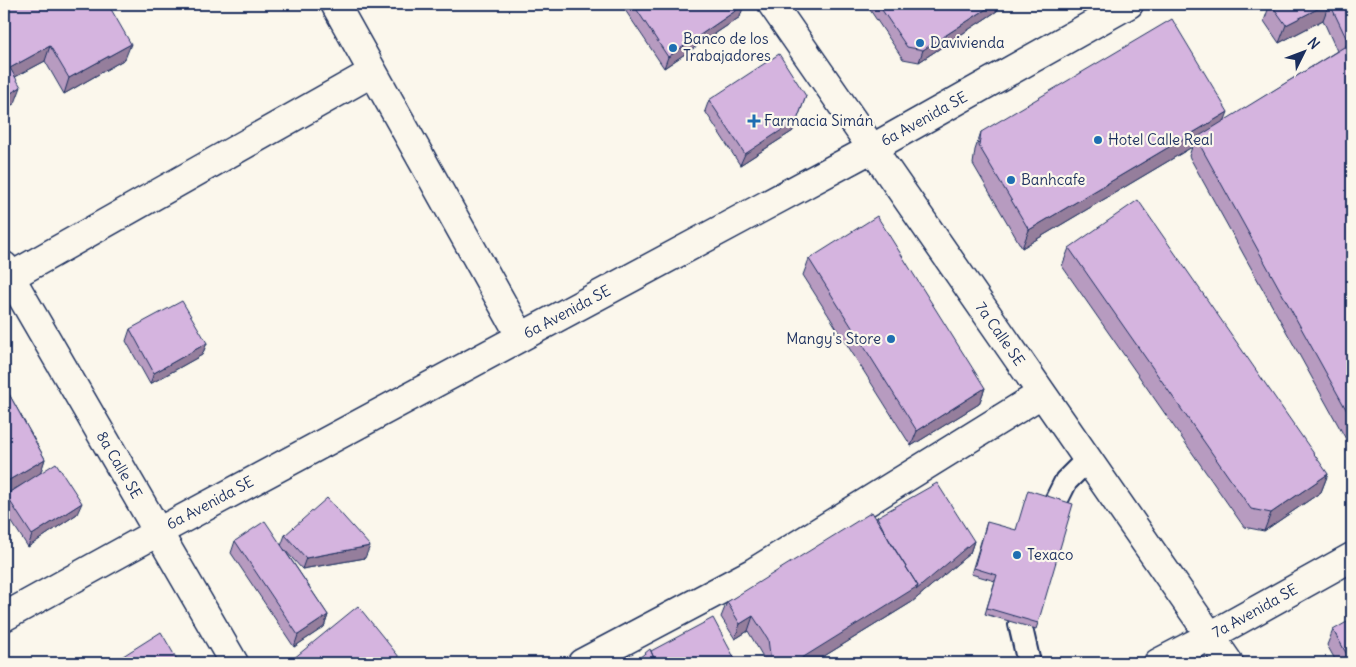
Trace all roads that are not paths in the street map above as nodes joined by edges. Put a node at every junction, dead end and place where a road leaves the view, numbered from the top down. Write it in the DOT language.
graph roads {
  1 [pos="335,4"];
  2 [pos="772,4"];
  3 [pos="1129,4"];
  4 [pos="373,72"];
  5 [pos="871,149"];
  6 [pos="7,272"];
  7 [pos="521,337"];
  8 [pos="1041,394"];
  9 [pos="1087,460"];
  10 [pos="1054,505"];
  11 [pos="158,532"];
  12 [pos="1352,557"];
  13 [pos="4,617"];
  14 [pos="1020,624"];
  15 [pos="1210,636"];
  16 [pos="234,663"];
  17 [pos="582,663"];
  18 [pos="1029,663"];
  19 [pos="1158,663"];
  20 [pos="1229,663"];
  1 -- 4 [label="street"];
  2 -- 5 [label="street, 7a Calle SE"];
  3 -- 5 [label="street, 6a Avenida SE"];
  4 -- 6 [label="street"];
  4 -- 7 [label="street"];
  5 -- 7 [label="street, 6a Avenida SE"];
  5 -- 8 [label="street, 7a Calle SE"];
  6 -- 11 [label="street, 8a Calle SE"];
  7 -- 11 [label="street, 6a Avenida SE"];
  8 -- 9 [label="street, 7a Calle SE"];
  8 -- 17 [label="street"];
  9 -- 10 [label="lane"];
  9 -- 15 [label="street, 7a Calle SE"];
  11 -- 13 [label="street, 6a Avenida SE"];
  11 -- 16 [label="street, 8a Calle SE"];
  12 -- 15 [label="street, 7a Avenida SE"];
  14 -- 18 [label="lane"];
  15 -- 19 [label="street, 7a Avenida SE"];
  15 -- 20 [label="street, 7a Calle SE"];
}
